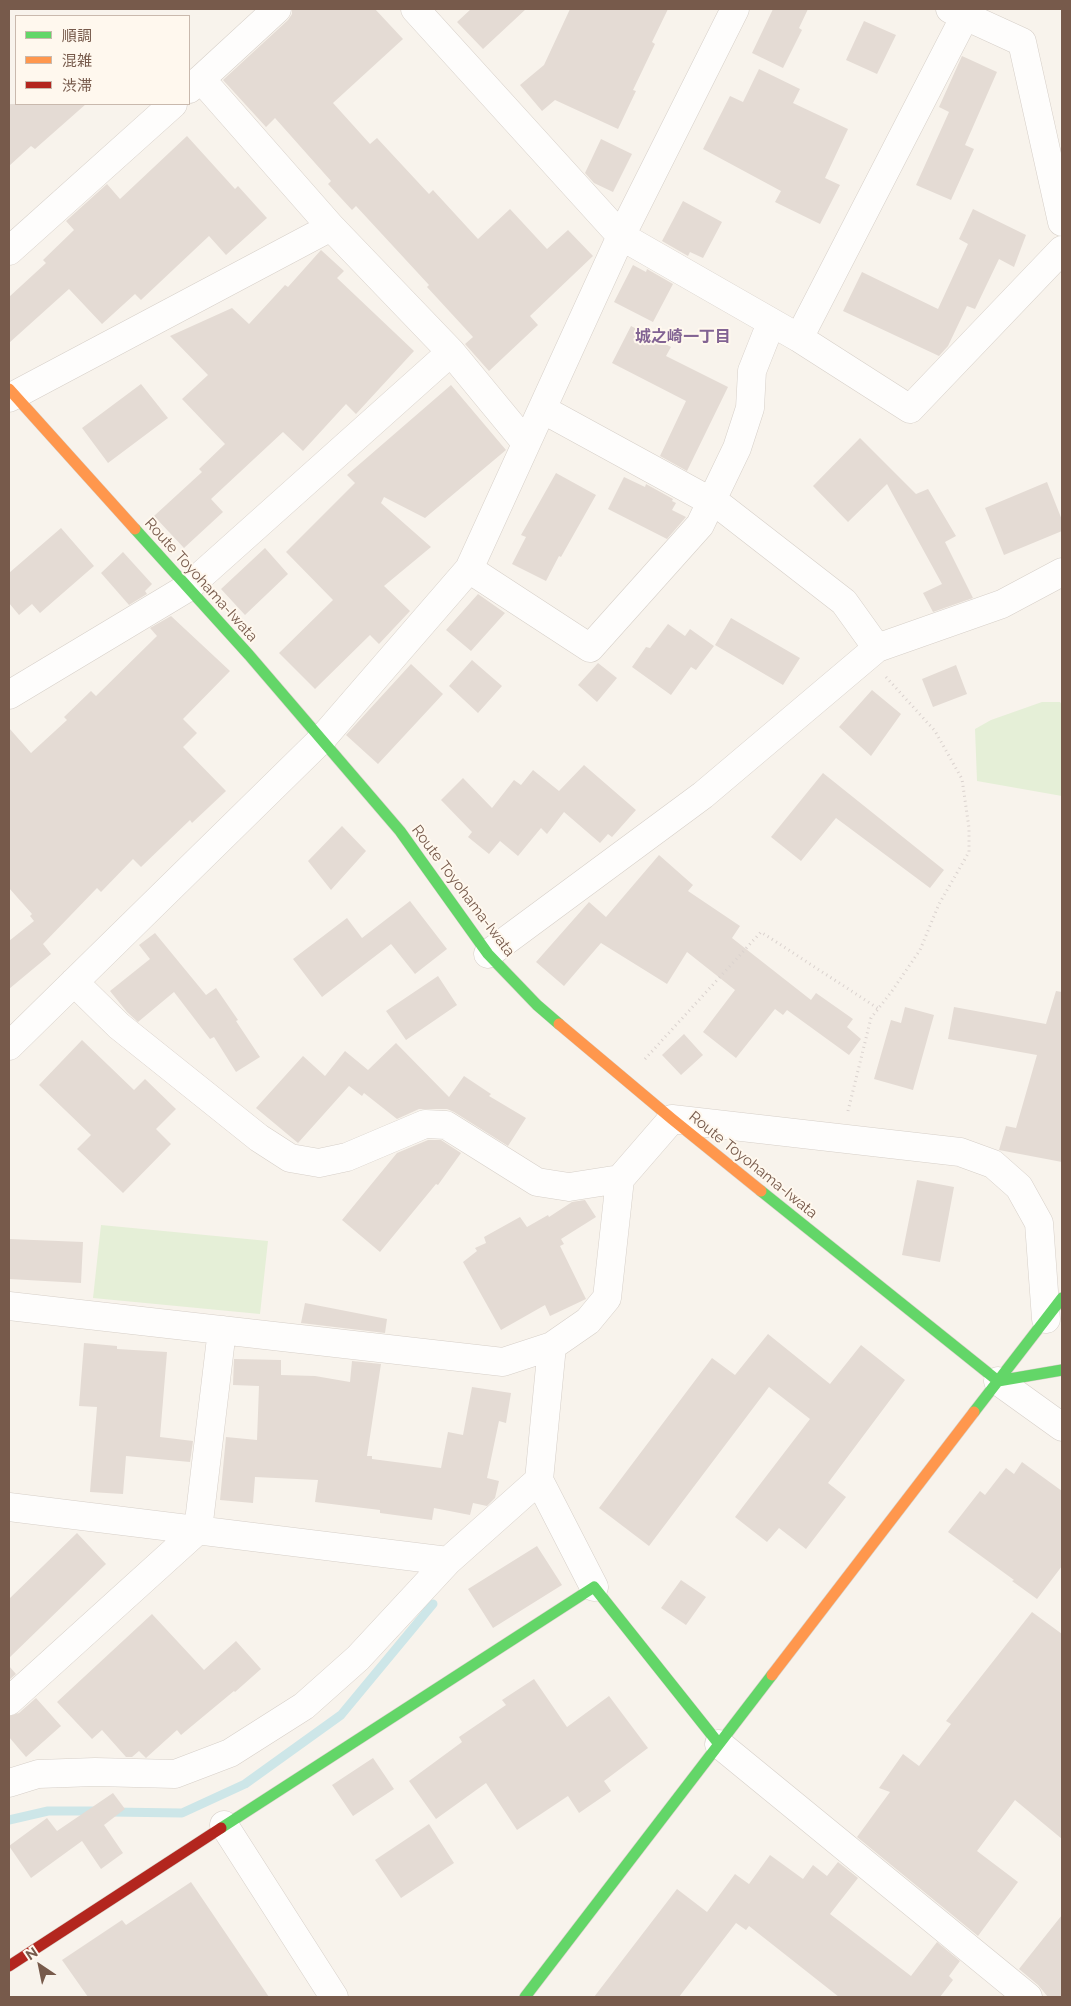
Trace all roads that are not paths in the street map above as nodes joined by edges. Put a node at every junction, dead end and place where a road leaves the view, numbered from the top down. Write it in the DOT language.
graph roads {
  1 [pos="277,9"];
  2 [pos="415,9"];
  3 [pos="735,9"];
  4 [pos="958,12"];
  5 [pos="195,84"];
  6 [pos="172,105"];
  7 [pos="1062,222"];
  8 [pos="331,227"];
  9 [pos="621,236"];
  10 [pos="1062,250"];
  11 [pos="9,251"];
  12 [pos="772,323"];
  13 [pos="799,338"];
  14 [pos="451,352"];
  15 [pos="10,394"];
  16 [pos="542,409"];
  17 [pos="526,443"];
  18 [pos="711,501"];
  19 [pos="469,569"];
  20 [pos="1062,572"];
  21 [pos="187,588"];
  22 [pos="872,653"];
  23 [pos="9,695"];
  24 [pos="321,740"];
  25 [pos="488,954"];
  26 [pos="74,982"];
  27 [pos="9,1046"];
  28 [pos="672,1119"];
  29 [pos="620,1179"];
  30 [pos="1062,1298"];
  31 [pos="9,1306"];
  32 [pos="1046,1319"];
  33 [pos="222,1330"];
  34 [pos="552,1346"];
  35 [pos="1062,1370"];
  36 [pos="998,1381"];
  37 [pos="1062,1427"];
  38 [pos="539,1480"];
  39 [pos="9,1506"];
  40 [pos="198,1530"];
  41 [pos="448,1561"];
  42 [pos="594,1587"];
  43 [pos="9,1701"];
  44 [pos="718,1744"];
  45 [pos="9,1783"];
  46 [pos="224,1825"];
  47 [pos="9,1966"];
  48 [pos="334,1997"];
  49 [pos="524,1997"];
  50 [pos="1028,1997"];
  1 -- 5 [label="street"];
  2 -- 9 [label="street"];
  3 -- 9 [label="street"];
  4 -- 7 [label="street"];
  4 -- 13 [label="street"];
  5 -- 8 [label="street"];
  6 -- 11 [label="street"];
  8 -- 14 [label="street"];
  8 -- 15 [label="street"];
  9 -- 12 [label="street"];
  9 -- 16 [label="street"];
  10 -- 13 [label="street"];
  12 -- 13 [label="street"];
  12 -- 18 [label="street"];
  14 -- 17 [label="street"];
  14 -- 21 [label="street"];
  15 -- 21 [label="street, Route Toyohama-Iwata"];
  16 -- 17 [label="street"];
  16 -- 18 [label="street"];
  17 -- 19 [label="street"];
  18 -- 19 [label="street"];
  18 -- 22 [label="street"];
  19 -- 24 [label="street"];
  20 -- 22 [label="street"];
  21 -- 23 [label="street"];
  21 -- 24 [label="street, Route Toyohama-Iwata"];
  22 -- 25 [label="street"];
  24 -- 25 [label="street, Route Toyohama-Iwata"];
  24 -- 26 [label="street"];
  25 -- 28 [label="street, Route Toyohama-Iwata"];
  26 -- 27 [label="street"];
  26 -- 29 [label="street"];
  28 -- 29 [label="street"];
  28 -- 32 [label="street"];
  28 -- 36 [label="street, Route Toyohama-Iwata"];
  29 -- 34 [label="street"];
  30 -- 32 [label="street"];
  31 -- 33 [label="street"];
  32 -- 36 [label="street"];
  33 -- 34 [label="street"];
  33 -- 40 [label="street"];
  34 -- 38 [label="street"];
  35 -- 36 [label="street"];
  36 -- 37 [label="street"];
  36 -- 44 [label="street"];
  38 -- 41 [label="street"];
  38 -- 42 [label="street"];
  39 -- 40 [label="street"];
  40 -- 41 [label="street"];
  40 -- 43 [label="street"];
  41 -- 45 [label="street"];
  42 -- 44 [label="street"];
  42 -- 46 [label="street"];
  44 -- 49 [label="street"];
  44 -- 50 [label="street"];
  46 -- 47 [label="street"];
  46 -- 48 [label="street"];
}
